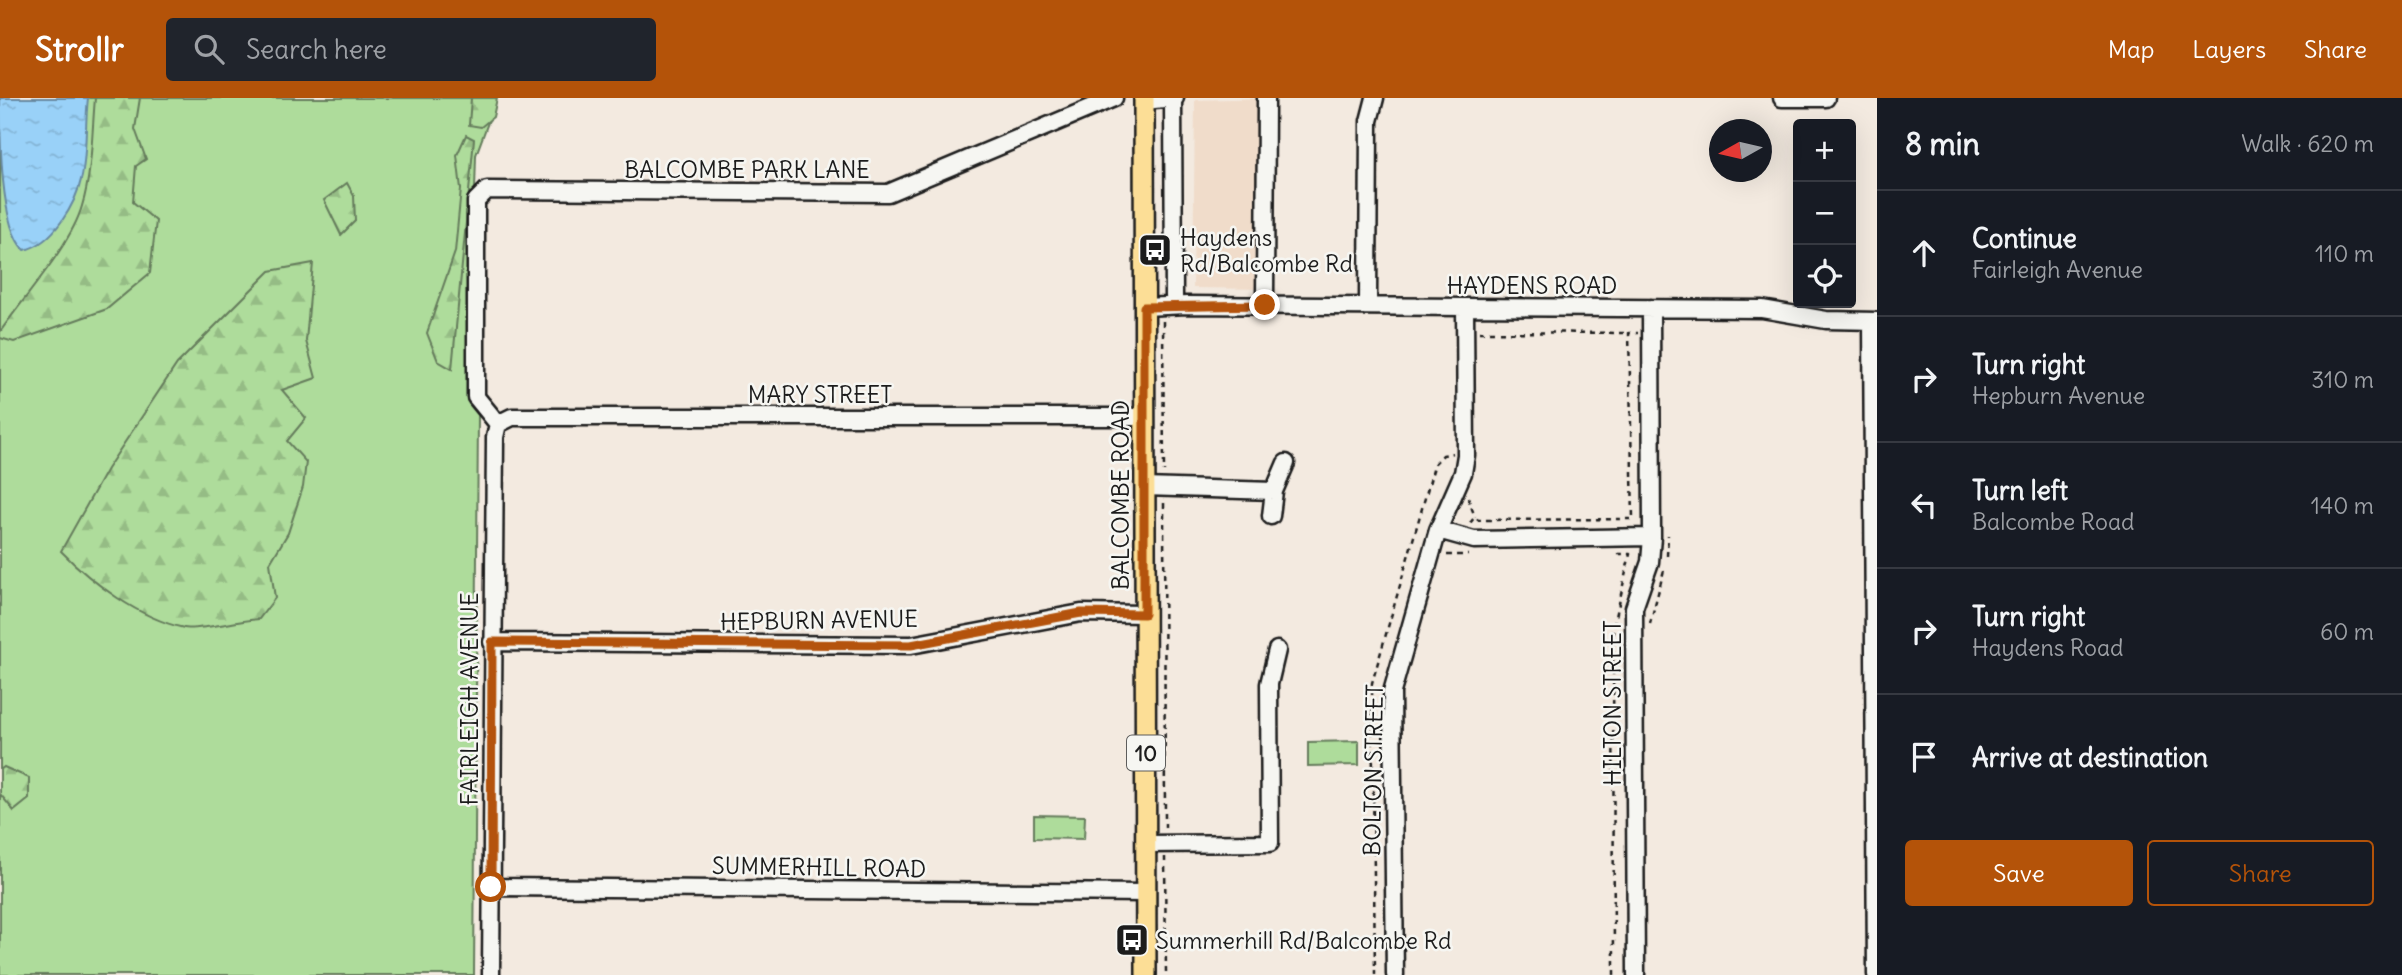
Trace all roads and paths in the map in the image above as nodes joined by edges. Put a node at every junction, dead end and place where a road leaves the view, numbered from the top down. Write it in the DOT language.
graph roads {
  1 [pos="1114,98"];
  2 [pos="1174,98"];
  3 [pos="1266,98"];
  4 [pos="1375,98"];
  5 [pos="1782,98"];
  6 [pos="1826,98"];
  7 [pos="1144,100"];
  8 [pos="1180,301"];
  9 [pos="1144,302"];
  10 [pos="1265,305"];
  11 [pos="1368,306"];
  12 [pos="1465,307"];
  13 [pos="1651,308"];
  14 [pos="1875,321"];
  15 [pos="1466,332"];
  16 [pos="1629,333"];
  17 [pos="1651,334"];
  18 [pos="1144,416"];
  19 [pos="498,424"];
  20 [pos="1452,453"];
  21 [pos="1286,463"];
  22 [pos="1460,478"];
  23 [pos="1144,487"];
  24 [pos="1274,491"];
  25 [pos="1271,516"];
  26 [pos="1475,517"];
  27 [pos="1444,533"];
  28 [pos="1660,535"];
  29 [pos="1603,554"];
  30 [pos="1471,555"];
  31 [pos="1144,614"];
  32 [pos="1649,634"];
  33 [pos="492,642"];
  34 [pos="1277,650"];
  35 [pos="1146,844"];
  36 [pos="491,887"];
  37 [pos="1146,893"];
  38 [pos="491,975"];
  39 [pos="1146,975"];
  40 [pos="1395,975"];
  41 [pos="1615,975"];
  42 [pos="1636,975"];
  43 [pos="1876,975"];
  1 -- 19 [label="street, BALCOMBE PARK LANE"];
  2 -- 7 [label="street"];
  2 -- 8 [label="street"];
  3 -- 10 [label="street"];
  4 -- 11 [label="street"];
  5 -- 6 [label="street"];
  7 -- 9 [label="main road, BALCOMBE ROAD / 10"];
  8 -- 9 [label="street, HAYDENS ROAD"];
  8 -- 10 [label="street, HAYDENS ROAD"];
  9 -- 18 [label="main road, BALCOMBE ROAD / 10"];
  10 -- 11 [label="street, HAYDENS ROAD"];
  11 -- 12 [label="street, HAYDENS ROAD"];
  12 -- 13 [label="street, HAYDENS ROAD"];
  12 -- 15 [label="street, BOLTON STREET"];
  13 -- 14 [label="street, HAYDENS ROAD"];
  13 -- 17 [label="street, HILTON STREET"];
  14 -- 43 [label="street"];
  15 -- 16 [label="path"];
  15 -- 22 [label="street, BOLTON STREET"];
  16 -- 17 [label="path"];
  16 -- 26 [label="path"];
  17 -- 28 [label="street, HILTON STREET"];
  18 -- 19 [label="street, MARY STREET"];
  18 -- 23 [label="main road, BALCOMBE ROAD / 10"];
  19 -- 33 [label="street, FAIRLEIGH AVENUE"];
  20 -- 22 [label="path"];
  21 -- 24 [label="street"];
  22 -- 26 [label="path"];
  22 -- 27 [label="street, BOLTON STREET"];
  23 -- 24 [label="street"];
  23 -- 31 [label="main road, BALCOMBE ROAD / 10"];
  24 -- 25 [label="street"];
  26 -- 27 [label="path"];
  27 -- 28 [label="street"];
  27 -- 30 [label="path"];
  27 -- 40 [label="street, BOLTON STREET"];
  28 -- 32 [label="path"];
  28 -- 42 [label="street, HILTON STREET"];
  29 -- 41 [label="path"];
  31 -- 33 [label="street, HEPBURN AVENUE"];
  31 -- 35 [label="main road, BALCOMBE ROAD / 10"];
  33 -- 36 [label="street, FAIRLEIGH AVENUE"];
  34 -- 35 [label="street"];
  35 -- 37 [label="main road, BALCOMBE ROAD / 10"];
  36 -- 37 [label="street, SUMMERHILL ROAD"];
  36 -- 38 [label="street, FAIRLEIGH AVENUE"];
  37 -- 39 [label="main road, BALCOMBE ROAD / 10"];
}
